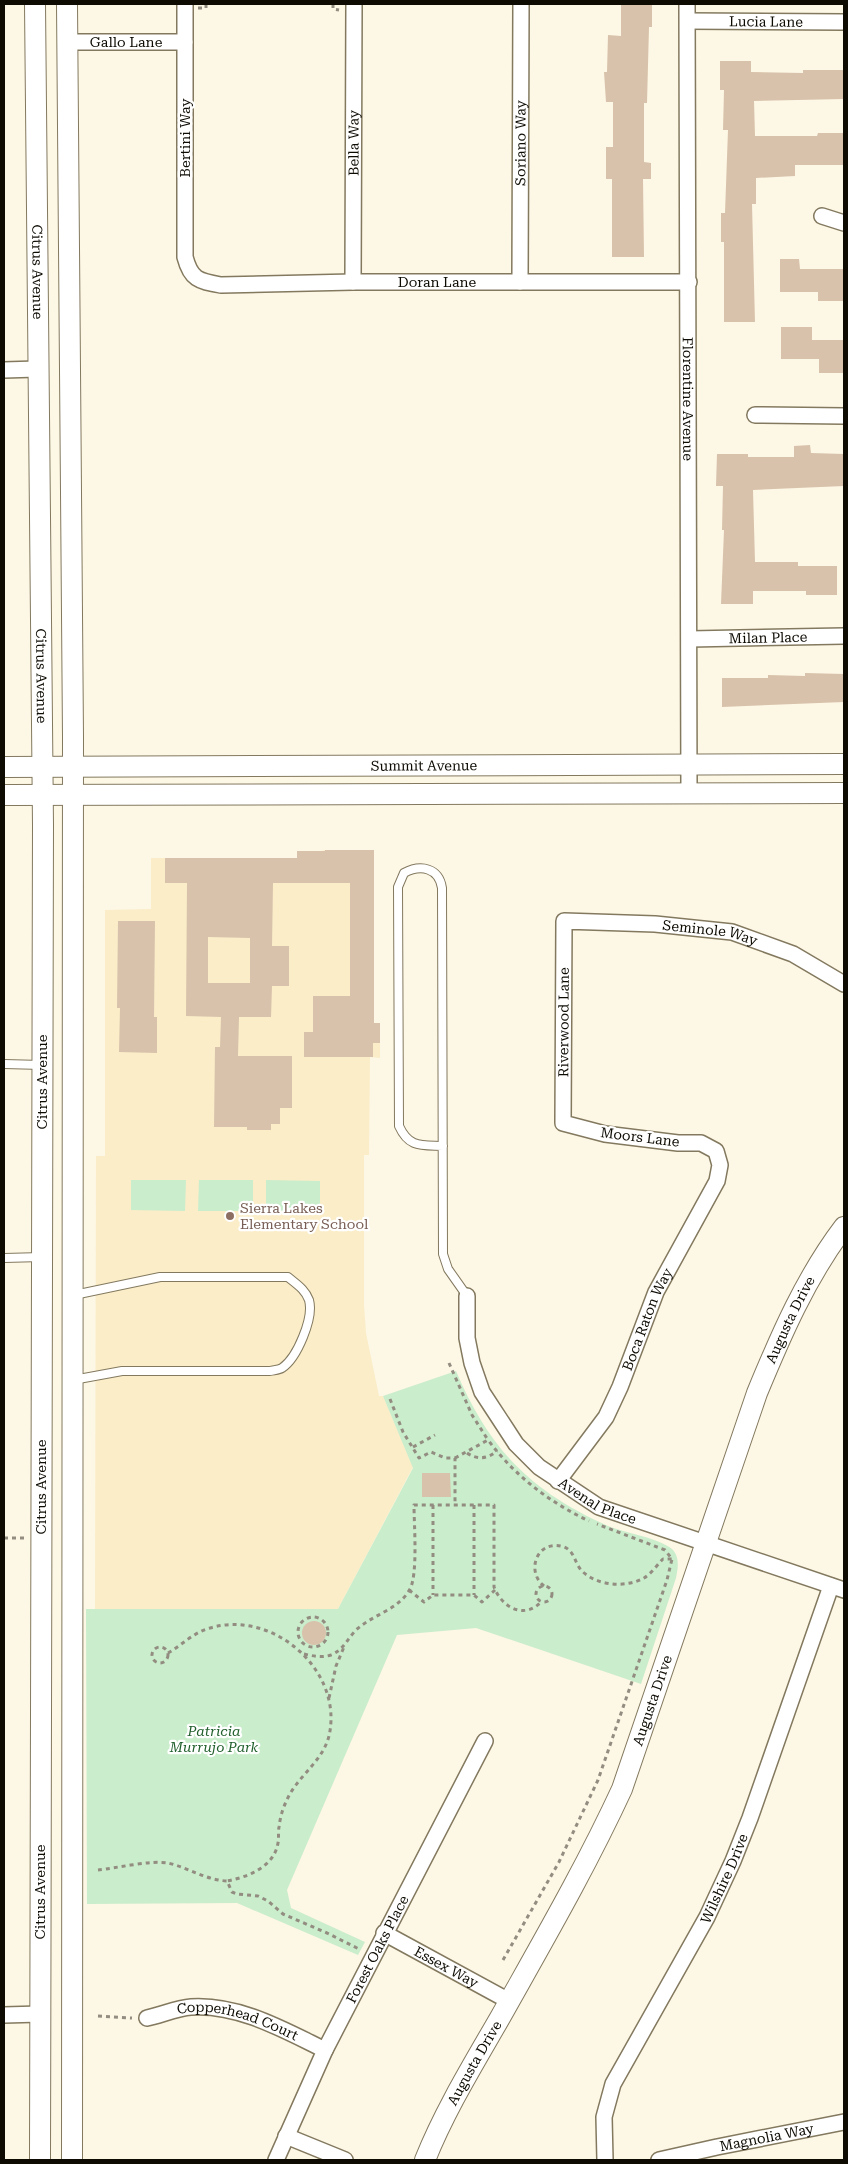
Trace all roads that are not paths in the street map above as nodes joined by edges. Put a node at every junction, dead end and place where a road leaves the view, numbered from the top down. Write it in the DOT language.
graph roads {
  1 [pos="35,4"];
  2 [pos="67,4"];
  3 [pos="186,4"];
  4 [pos="354,4"];
  5 [pos="521,4"];
  6 [pos="687,4"];
  7 [pos="688,21"];
  8 [pos="844,22"];
  9 [pos="67,42"];
  10 [pos="185,42"];
  11 [pos="822,216"];
  12 [pos="844,223"];
  13 [pos="189,271"];
  14 [pos="353,282"];
  15 [pos="520,282"];
  16 [pos="689,282"];
  17 [pos="37,369"];
  18 [pos="4,370"];
  19 [pos="755,415"];
  20 [pos="844,416"];
  21 [pos="844,636"];
  22 [pos="690,639"];
  23 [pos="844,764"];
  24 [pos="689,765"];
  25 [pos="4,767"];
  26 [pos="72,767"];
  27 [pos="41,768"];
  28 [pos="844,793"];
  29 [pos="689,794"];
  30 [pos="4,795"];
  31 [pos="42,795"];
  32 [pos="72,795"];
  33 [pos="564,921"];
  34 [pos="844,984"];
  35 [pos="4,1064"];
  36 [pos="42,1065"];
  37 [pos="563,1123"];
  38 [pos="442,1146"];
  39 [pos="716,1151"];
  40 [pos="844,1227"];
  41 [pos="42,1257"];
  42 [pos="4,1258"];
  43 [pos="71,1295"];
  44 [pos="467,1296"];
  45 [pos="71,1381"];
  46 [pos="558,1481"];
  47 [pos="706,1542"];
  48 [pos="838,1588"];
  49 [pos="485,1741"];
  50 [pos="384,1933"];
  51 [pos="509,2001"];
  52 [pos="40,2014"];
  53 [pos="4,2015"];
  54 [pos="147,2018"];
  55 [pos="325,2050"];
  56 [pos="844,2122"];
  57 [pos="286,2136"];
  58 [pos="40,2160"];
  59 [pos="72,2160"];
  60 [pos="276,2160"];
  61 [pos="345,2160"];
  62 [pos="425,2160"];
  63 [pos="605,2160"];
  64 [pos="660,2160"];
  1 -- 17 [label="main road, Citrus Avenue"];
  2 -- 9 [label="main road"];
  3 -- 10 [label="street, Bertini Way"];
  4 -- 14 [label="street, Bella Way"];
  5 -- 15 [label="street, Soriano Way"];
  6 -- 7 [label="street, Florentine Avenue"];
  7 -- 8 [label="street, Lucia Lane"];
  7 -- 16 [label="street, Florentine Avenue"];
  9 -- 10 [label="street, Gallo Lane"];
  9 -- 26 [label="main road"];
  10 -- 13 [label="street, Bertini Way"];
  11 -- 12 [label="street"];
  13 -- 14 [label="street, Doran Lane"];
  14 -- 15 [label="street, Doran Lane"];
  15 -- 16 [label="street, Doran Lane"];
  16 -- 22 [label="street, Florentine Avenue"];
  17 -- 18 [label="street"];
  17 -- 27 [label="main road, Citrus Avenue"];
  19 -- 20 [label="street"];
  21 -- 22 [label="street, Milan Place"];
  22 -- 24 [label="street, Florentine Avenue"];
  23 -- 24 [label="main road, Summit Avenue"];
  24 -- 26 [label="main road, Summit Avenue"];
  24 -- 29 [label="street, Florentine Avenue"];
  25 -- 27 [label="main road, Summit Avenue"];
  26 -- 27 [label="main road, Summit Avenue"];
  26 -- 32 [label="main road"];
  27 -- 31 [label="main road, Citrus Avenue"];
  28 -- 29 [label="main road, Summit Avenue"];
  29 -- 32 [label="main road, Summit Avenue"];
  30 -- 31 [label="main road, Summit Avenue"];
  31 -- 32 [label="main road, Summit Avenue"];
  31 -- 36 [label="main road, Citrus Avenue"];
  32 -- 43 [label="main road"];
  33 -- 34 [label="street, Seminole Way"];
  33 -- 37 [label="street, Riverwood Lane"];
  35 -- 36 [label="lane"];
  36 -- 41 [label="main road, Citrus Avenue"];
  37 -- 39 [label="street, Moors Lane"];
  38 -- 38 [label="lane"];
  38 -- 44 [label="lane"];
  39 -- 46 [label="street, Boca Raton Way"];
  40 -- 47 [label="main road, Augusta Drive"];
  41 -- 42 [label="lane"];
  41 -- 52 [label="main road, Citrus Avenue"];
  43 -- 45 [label="main road"];
  43 -- 45 [label="lane"];
  44 -- 46 [label="street, Avenal Place"];
  45 -- 59 [label="main road"];
  46 -- 47 [label="street, Avenal Place"];
  47 -- 48 [label="street, Avenal Place"];
  47 -- 51 [label="main road, Augusta Drive"];
  48 -- 63 [label="street, Wilshire Drive"];
  49 -- 50 [label="street, Forest Oaks Place"];
  50 -- 51 [label="street, Essex Way"];
  50 -- 55 [label="street, Forest Oaks Place"];
  51 -- 62 [label="main road, Augusta Drive"];
  52 -- 53 [label="street"];
  52 -- 58 [label="main road, Citrus Avenue"];
  54 -- 55 [label="street, Copperhead Court"];
  55 -- 57 [label="street, Forest Oaks Place"];
  56 -- 64 [label="street, Magnolia Way"];
  57 -- 60 [label="street, Forest Oaks Place"];
  57 -- 61 [label="street"];
}
